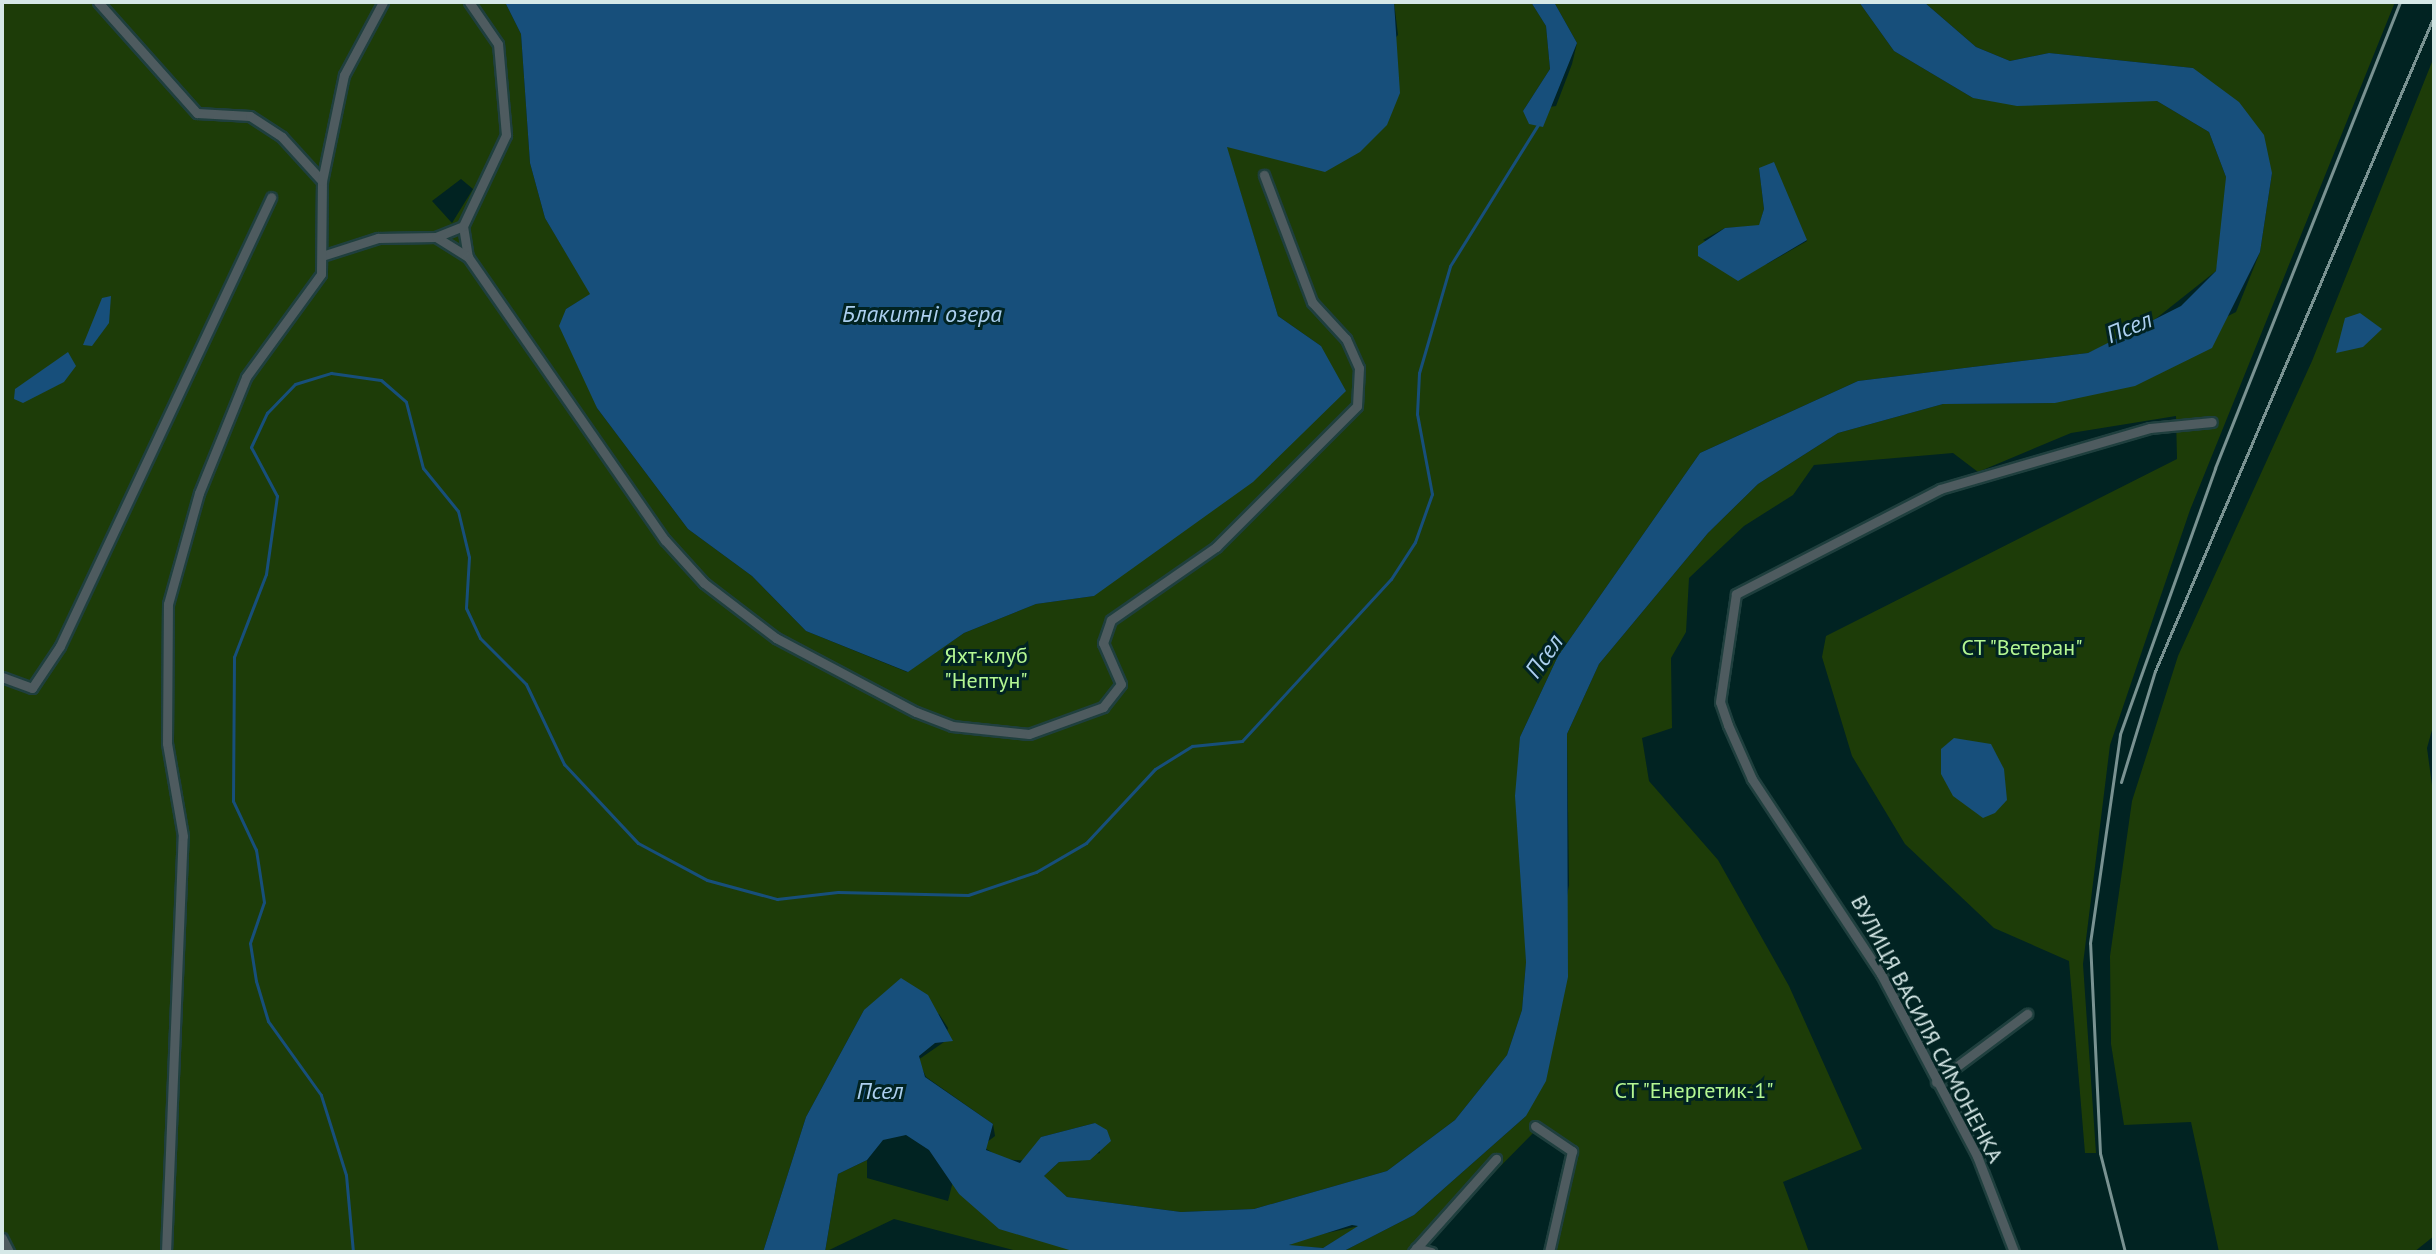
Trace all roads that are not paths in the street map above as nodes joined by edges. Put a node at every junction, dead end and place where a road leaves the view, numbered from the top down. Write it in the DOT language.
graph roads {
  1 [pos="98,2"];
  2 [pos="383,2"];
  3 [pos="469,2"];
  4 [pos="1264,175"];
  5 [pos="322,181"];
  6 [pos="271,197"];
  7 [pos="463,226"];
  8 [pos="436,237"];
  9 [pos="325,255"];
  10 [pos="468,257"];
  11 [pos="2212,422"];
  12 [pos="2,677"];
  13 [pos="2027,1014"];
  14 [pos="1936,1082"];
  15 [pos="1535,1126"];
  16 [pos="1496,1159"];
  17 [pos="2,1238"];
  18 [pos="1414,1250"];
  19 [pos="9,1252"];
  20 [pos="166,1252"];
  21 [pos="1431,1252"];
  22 [pos="1549,1252"];
  23 [pos="2014,1252"];
  1 -- 5 [label="street"];
  2 -- 5 [label="street"];
  3 -- 7 [label="street"];
  4 -- 10 [label="street"];
  5 -- 9 [label="street"];
  6 -- 12 [label="street"];
  7 -- 8 [label="street"];
  7 -- 10 [label="street"];
  8 -- 9 [label="street"];
  8 -- 10 [label="street"];
  9 -- 20 [label="street"];
  11 -- 14 [label="street, ВУЛИЦЯ ВАСИЛЯ СИМОНЕНКА"];
  13 -- 14 [label="street"];
  14 -- 23 [label="street, ВУЛИЦЯ ВАСИЛЯ СИМОНЕНКА"];
  15 -- 22 [label="street"];
  16 -- 18 [label="street"];
  17 -- 19 [label="street"];
  18 -- 21 [label="street"];
}
